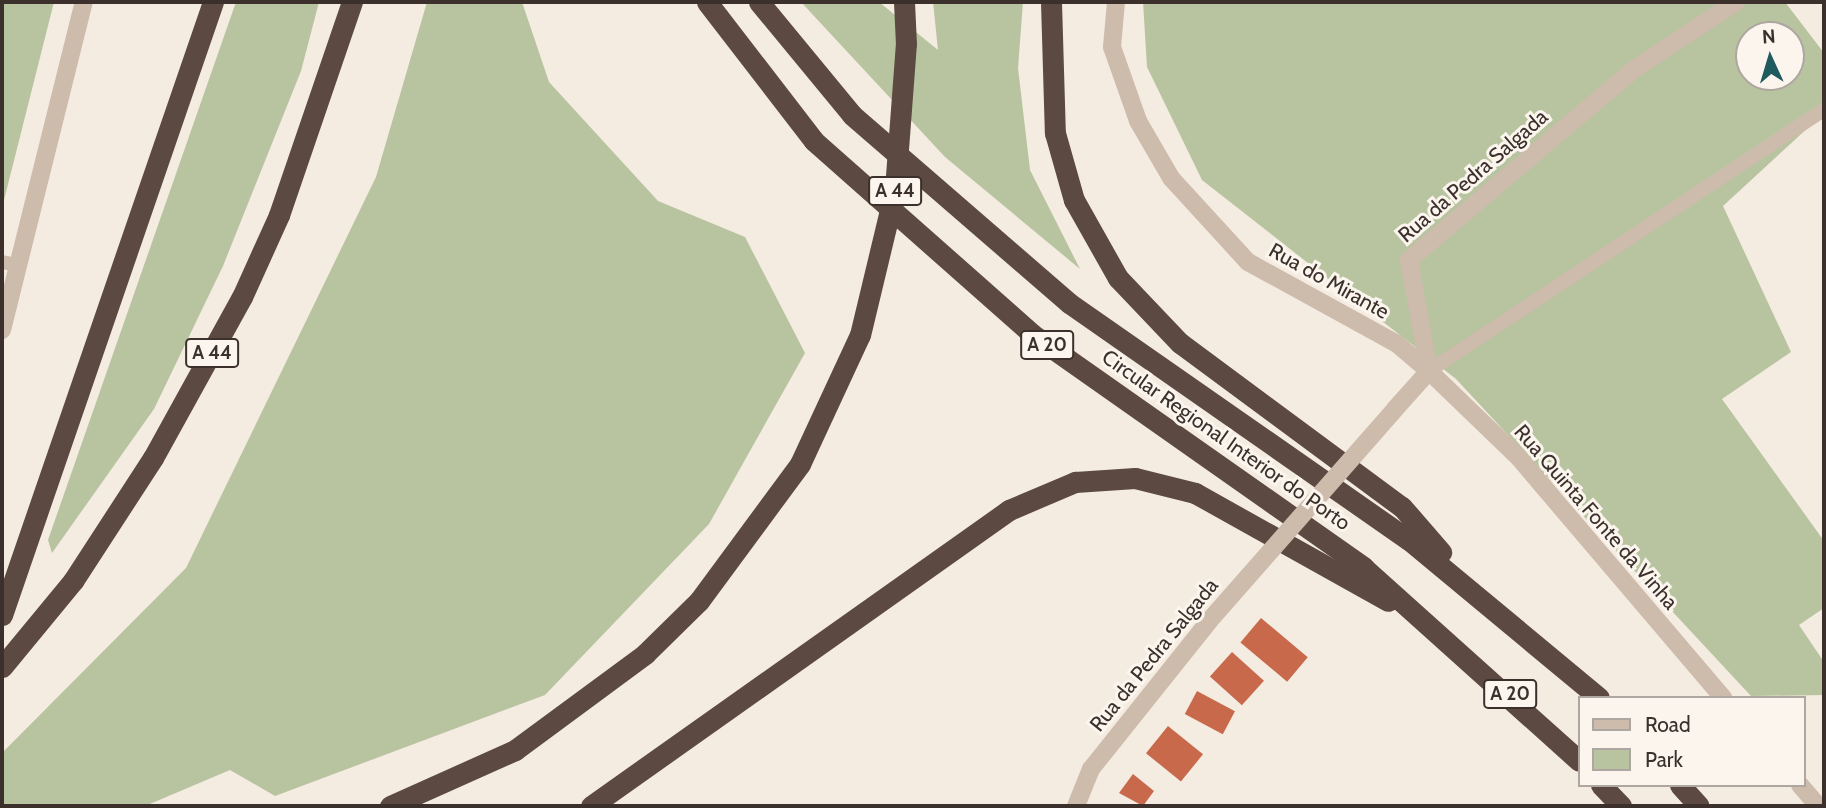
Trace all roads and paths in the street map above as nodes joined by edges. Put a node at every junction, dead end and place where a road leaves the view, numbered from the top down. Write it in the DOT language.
graph roads {
  1 [pos="84,2"];
  2 [pos="213,2"];
  3 [pos="352,2"];
  4 [pos="708,2"];
  5 [pos="759,2"];
  6 [pos="904,2"];
  7 [pos="1051,2"];
  8 [pos="1116,2"];
  9 [pos="1736,2"];
  10 [pos="1824,110"];
  11 [pos="10,264"];
  12 [pos="2,330"];
  13 [pos="1429,371"];
  14 [pos="1470,586"];
  15 [pos="2,615"];
  16 [pos="1438,631"];
  17 [pos="2,667"];
  18 [pos="1597,696"];
  19 [pos="1721,696"];
  20 [pos="1577,759"];
  21 [pos="1603,787"];
  22 [pos="1682,787"];
  23 [pos="1802,787"];
  24 [pos="390,806"];
  25 [pos="591,806"];
  26 [pos="1076,806"];
  27 [pos="1620,806"];
  28 [pos="1699,806"];
  29 [pos="1818,806"];
  1 -- 11 [label="street"];
  2 -- 15 [label="highway"];
  3 -- 17 [label="highway, A 44"];
  4 -- 16 [label="highway, Circular Regional Interior do Porto / A 20"];
  5 -- 14 [label="highway, Circular Regional Interior do Porto / A 20"];
  6 -- 24 [label="highway, A 44, bridge"];
  7 -- 14 [label="highway"];
  8 -- 13 [label="street, Rua do Mirante"];
  9 -- 13 [label="street, Rua da Pedra Salgada"];
  10 -- 13 [label="lane"];
  11 -- 12 [label="street"];
  13 -- 19 [label="street, Rua Quinta Fonte da Vinha"];
  13 -- 26 [label="street, Rua da Pedra Salgada, bridge"];
  14 -- 18 [label="highway, Circular Regional Interior do Porto / A 20"];
  16 -- 20 [label="highway, Circular Regional Interior do Porto / A 20"];
  16 -- 25 [label="highway"];
  21 -- 27 [label="highway"];
  22 -- 28 [label="highway"];
  23 -- 29 [label="street"];
}
